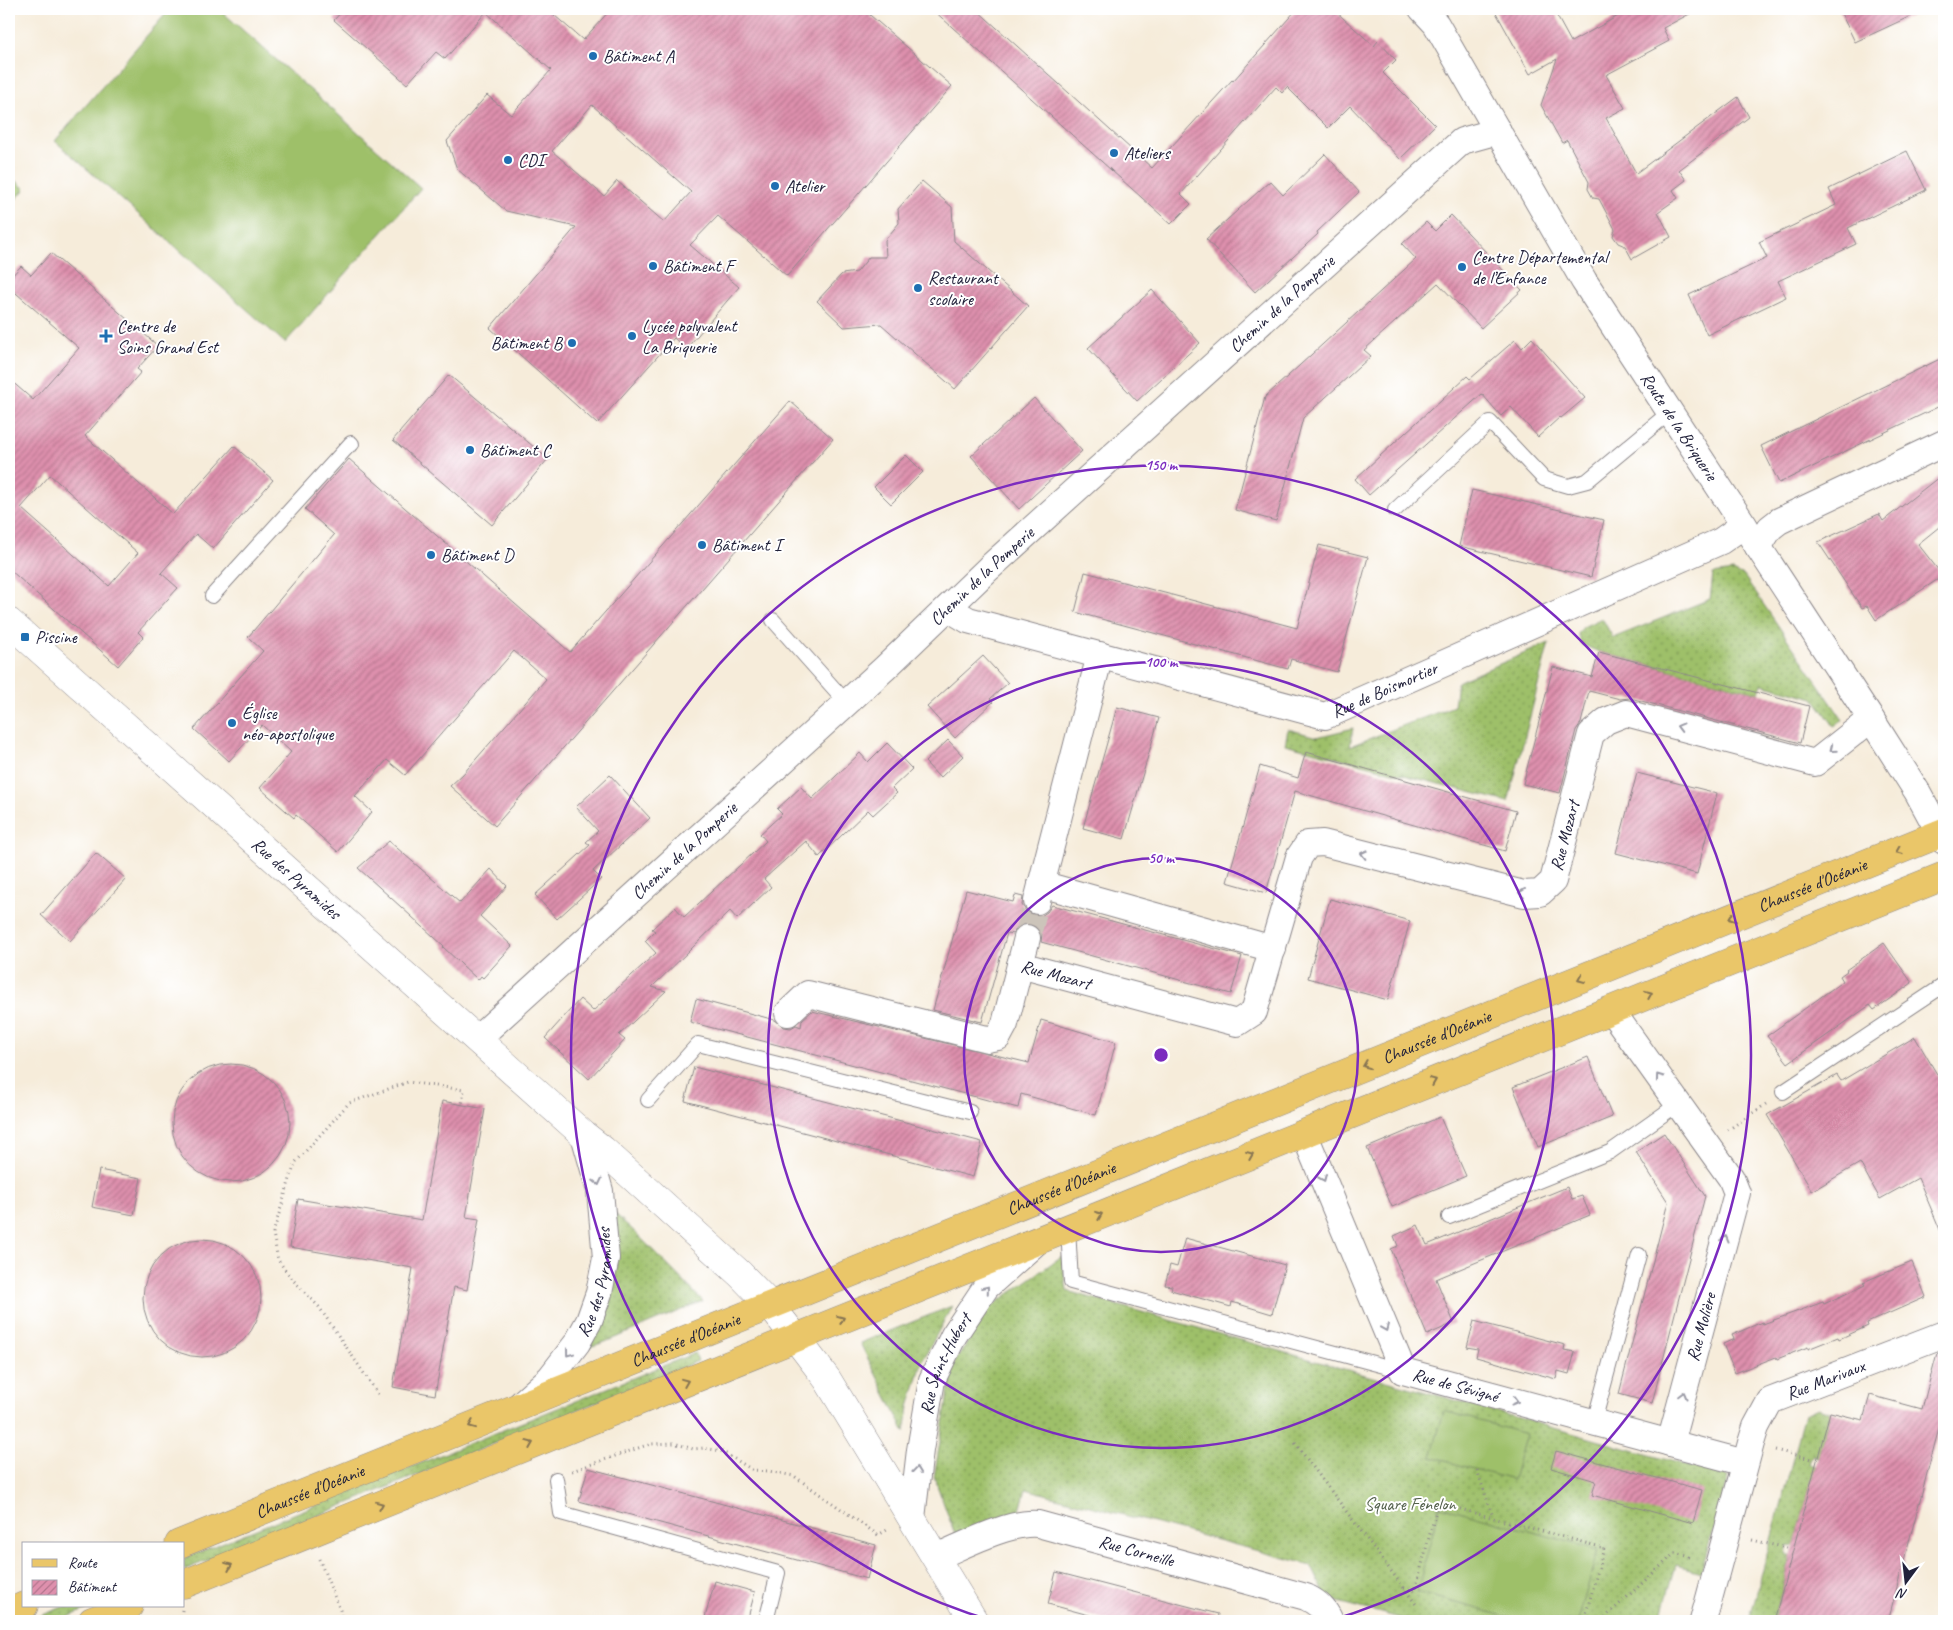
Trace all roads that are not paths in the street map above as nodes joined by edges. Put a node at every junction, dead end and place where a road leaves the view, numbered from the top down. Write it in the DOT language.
graph roads {
  1 [pos="1422,9"];
  2 [pos="1498,131"];
  3 [pos="1670,412"];
  4 [pos="1944,443"];
  5 [pos="352,444"];
  6 [pos="1395,510"];
  7 [pos="1744,525"];
  8 [pos="1758,547"];
  9 [pos="212,596"];
  10 [pos="948,608"];
  11 [pos="773,620"];
  12 [pos="9,622"];
  13 [pos="1100,655"];
  14 [pos="846,702"];
  15 [pos="1871,719"];
  16 [pos="1943,836"];
  17 [pos="1944,876"];
  18 [pos="1027,938"];
  19 [pos="1273,948"];
  20 [pos="1020,966"];
  21 [pos="1944,985"];
  22 [pos="1611,1010"];
  23 [pos="788,1013"];
  24 [pos="477,1040"];
  25 [pos="1783,1092"];
  26 [pos="648,1100"];
  27 [pos="1678,1104"];
  28 [pos="970,1112"];
  29 [pos="1304,1133"];
  30 [pos="584,1135"];
  31 [pos="1449,1217"];
  32 [pos="1068,1228"];
  33 [pos="1038,1240"];
  34 [pos="1639,1255"];
  35 [pos="770,1305"];
  36 [pos="1944,1334"];
  37 [pos="795,1337"];
  38 [pos="1403,1371"];
  39 [pos="517,1407"];
  40 [pos="1594,1422"];
  41 [pos="1670,1442"];
  42 [pos="1745,1463"];
  43 [pos="556,1479"];
  44 [pos="903,1523"];
  45 [pos="184,1542"];
  46 [pos="936,1557"];
  47 [pos="185,1584"];
  48 [pos="22,1607"];
  49 [pos="124,1608"];
  50 [pos="9,1613"];
  51 [pos="92,1621"];
  52 [pos="766,1621"];
  53 [pos="974,1621"];
  54 [pos="1330,1621"];
  55 [pos="1703,1621"];
  1 -- 2 [label="street, Route de la Briquerie"];
  2 -- 3 [label="street, Route de la Briquerie"];
  2 -- 10 [label="street, Chemin de la Pomperie"];
  3 -- 6 [label="lane"];
  3 -- 7 [label="street, Route de la Briquerie"];
  4 -- 8 [label="street"];
  5 -- 9 [label="lane"];
  7 -- 8 [label="street, Route de la Briquerie"];
  7 -- 13 [label="street, Rue de Boismortier"];
  8 -- 15 [label="street, Route de la Briquerie"];
  10 -- 13 [label="street, Rue de Boismortier"];
  10 -- 14 [label="street, Chemin de la Pomperie"];
  11 -- 14 [label="lane"];
  12 -- 24 [label="street, Rue des Pyramides"];
  13 -- 19 [label="street"];
  14 -- 24 [label="street, Chemin de la Pomperie"];
  15 -- 16 [label="street, Route de la Briquerie"];
  15 -- 19 [label="street, Rue Mozart, one-way"];
  16 -- 35 [label="main road, Chaussée d'Océanie, one-way"];
  22 -- 17 [label="main road, one-way"];
  18 -- 20 [label="street"];
  19 -- 20 [label="street, Rue Mozart"];
  20 -- 23 [label="street, Rue Mozart"];
  21 -- 25 [label="lane"];
  27 -- 22 [label="street, Rue Molière, one-way"];
  29 -- 22 [label="main road, one-way"];
  24 -- 30 [label="street, Rue des Pyramides"];
  26 -- 28 [label="lane"];
  27 -- 31 [label="lane"];
  41 -- 27 [label="street, Rue Molière, one-way"];
  32 -- 29 [label="main road, one-way"];
  29 -- 38 [label="street, Rue de Sévigné, one-way"];
  30 -- 35 [label="street, Rue des Pyramides"];
  30 -- 39 [label="street, Rue des Pyramides, one-way"];
  32 -- 33 [label="main road"];
  32 -- 38 [label="lane"];
  37 -- 33 [label="main road, one-way"];
  44 -- 33 [label="street, Rue Saint-Hubert, one-way"];
  34 -- 40 [label="lane"];
  35 -- 37 [label="street, Rue des Pyramides"];
  35 -- 39 [label="main road, Chaussée d'Océanie"];
  36 -- 42 [label="street, Rue Marivaux"];
  37 -- 44 [label="street"];
  47 -- 37 [label="main road, one-way"];
  38 -- 40 [label="street, Rue de Sévigné, one-way"];
  39 -- 45 [label="main road, Chaussée d'Océanie, one-way"];
  40 -- 41 [label="street, Rue de Sévigné"];
  41 -- 42 [label="street"];
  42 -- 55 [label="street"];
  43 -- 52 [label="lane"];
  44 -- 46 [label="street"];
  46 -- 53 [label="street"];
  46 -- 54 [label="street, Rue Corneille"];
  48 -- 50 [label="main road"];
  49 -- 51 [label="main road"];
}
